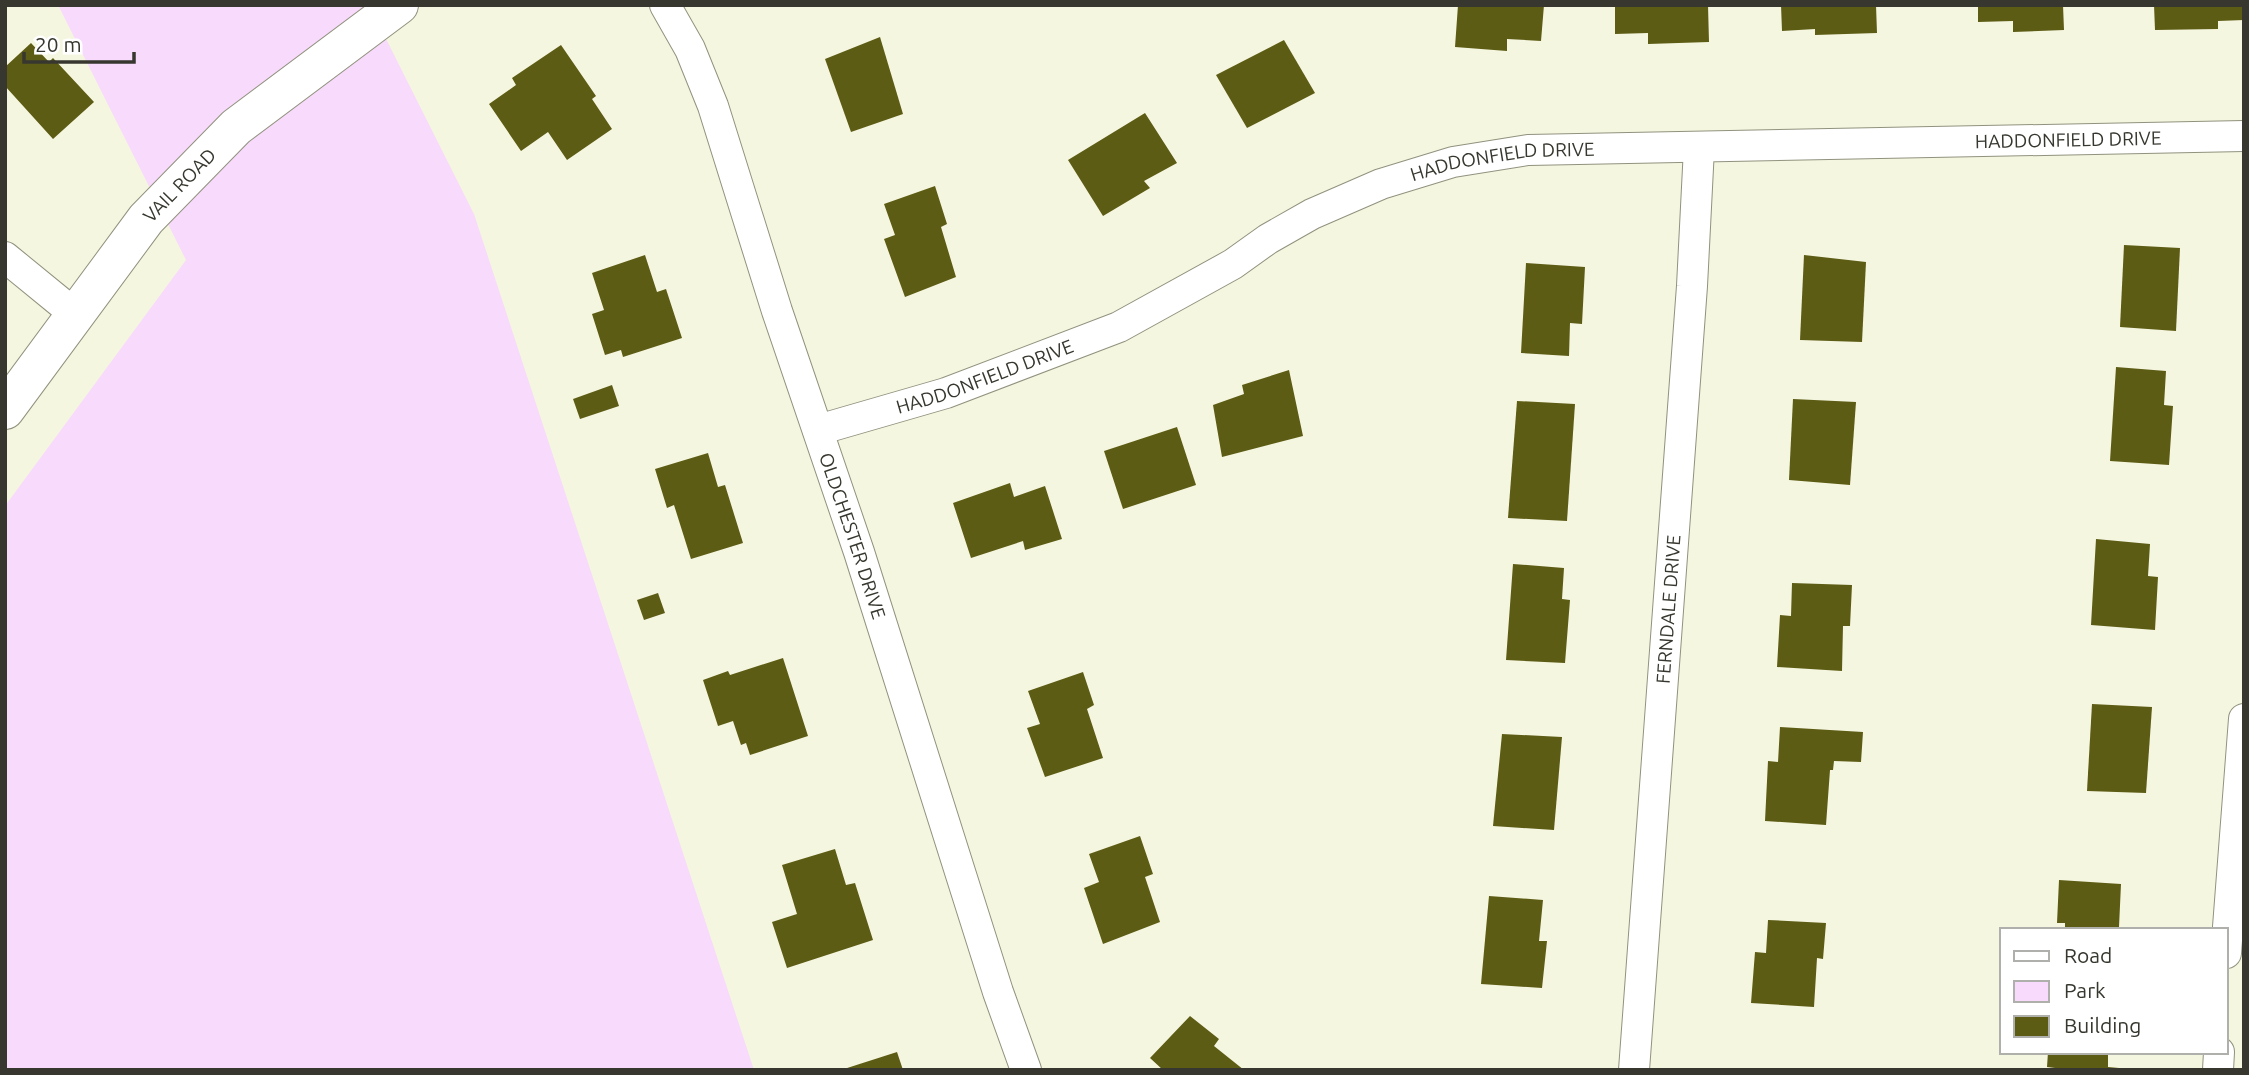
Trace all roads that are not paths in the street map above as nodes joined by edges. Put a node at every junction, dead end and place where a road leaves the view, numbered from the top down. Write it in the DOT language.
graph roads {
  1 [pos="665,5"];
  2 [pos="392,7"];
  3 [pos="2244,136"];
  4 [pos="1699,148"];
  5 [pos="5,257"];
  6 [pos="76,315"];
  7 [pos="5,410"];
  8 [pos="818,430"];
  9 [pos="2244,719"];
  10 [pos="2228,928"];
  11 [pos="1026,1070"];
  12 [pos="1634,1070"];
  1 -- 8 [label="street, OLDCHESTER DRIVE"];
  2 -- 6 [label="street, VAIL ROAD"];
  3 -- 4 [label="street, HADDONFIELD DRIVE"];
  4 -- 8 [label="street, HADDONFIELD DRIVE"];
  4 -- 12 [label="street, FERNDALE DRIVE"];
  5 -- 6 [label="street"];
  6 -- 7 [label="street, VAIL ROAD"];
  8 -- 11 [label="street, OLDCHESTER DRIVE"];
  9 -- 10 [label="street"];
}
